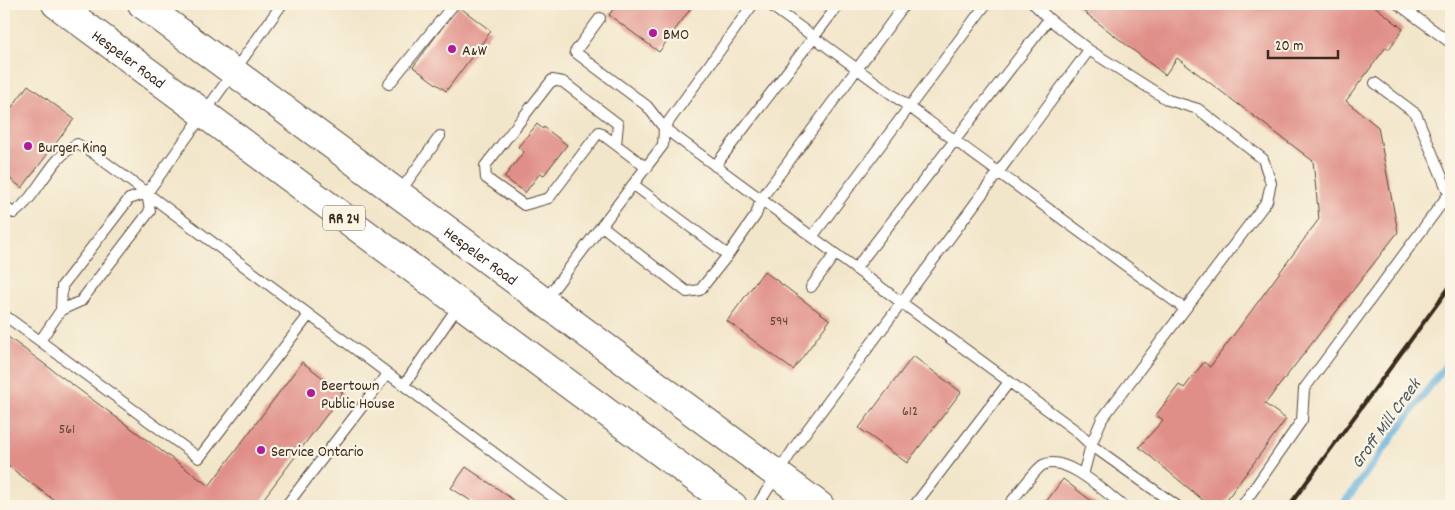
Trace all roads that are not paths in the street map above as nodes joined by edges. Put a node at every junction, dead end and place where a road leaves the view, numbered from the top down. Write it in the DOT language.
graph roads {
  1 [pos="56,4"];
  2 [pos="142,4"];
  3 [pos="282,4"];
  4 [pos="454,4"];
  5 [pos="753,4"];
  6 [pos="769,4"];
  7 [pos="839,4"];
  8 [pos="905,4"];
  9 [pos="986,4"];
  10 [pos="1034,4"];
  11 [pos="1398,4"];
  12 [pos="600,18"];
  13 [pos="1049,19"];
  14 [pos="813,36"];
  15 [pos="1451,43"];
  16 [pos="1089,50"];
  17 [pos="857,68"];
  18 [pos="234,72"];
  19 [pos="1375,83"];
  20 [pos="389,84"];
  21 [pos="910,107"];
  22 [pos="204,114"];
  23 [pos="664,128"];
  24 [pos="440,136"];
  25 [pos="956,140"];
  26 [pos="616,144"];
  27 [pos="716,166"];
  28 [pos="647,168"];
  29 [pos="999,172"];
  30 [pos="634,185"];
  31 [pos="1450,192"];
  32 [pos="147,193"];
  33 [pos="399,194"];
  34 [pos="761,199"];
  35 [pos="4,207"];
  36 [pos="602,226"];
  37 [pos="812,237"];
  38 [pos="835,254"];
  39 [pos="728,255"];
  40 [pos="856,269"];
  41 [pos="811,287"];
  42 [pos="544,301"];
  43 [pos="901,303"];
  44 [pos="460,304"];
  45 [pos="1185,309"];
  46 [pos="62,310"];
  47 [pos="4,315"];
  48 [pos="309,315"];
  49 [pos="40,342"];
  50 [pos="387,374"];
  51 [pos="1009,382"];
  52 [pos="404,385"];
  53 [pos="1091,445"];
  54 [pos="777,474"];
  55 [pos="1083,475"];
  56 [pos="286,506"];
  57 [pos="565,506"];
  58 [pos="733,506"];
  59 [pos="756,506"];
  60 [pos="820,506"];
  61 [pos="914,506"];
  62 [pos="1008,506"];
  63 [pos="1123,506"];
  64 [pos="1177,506"];
  65 [pos="1242,506"];
  1 -- 22 [label="main road, Hespeler Road / RR 24"];
  2 -- 18 [label="main road, Hespeler Road"];
  3 -- 18 [label="lane"];
  4 -- 20 [label="lane"];
  5 -- 23 [label="lane"];
  6 -- 14 [label="lane"];
  7 -- 14 [label="lane"];
  8 -- 17 [label="lane"];
  9 -- 21 [label="lane"];
  10 -- 13 [label="lane"];
  11 -- 15 [label="lane"];
  12 -- 23 [label="lane"];
  13 -- 16 [label="lane"];
  13 -- 25 [label="lane"];
  14 -- 17 [label="lane"];
  14 -- 27 [label="lane"];
  16 -- 29 [label="lane"];
  16 -- 45 [label="lane"];
  17 -- 21 [label="lane"];
  17 -- 34 [label="lane"];
  18 -- 22 [label="lane"];
  18 -- 33 [label="main road, Hespeler Road"];
  19 -- 31 [label="lane"];
  21 -- 25 [label="lane"];
  21 -- 37 [label="lane"];
  22 -- 32 [label="lane"];
  22 -- 44 [label="main road, Hespeler Road / RR 24"];
  23 -- 27 [label="lane"];
  23 -- 28 [label="lane"];
  24 -- 33 [label="lane"];
  25 -- 29 [label="lane"];
  25 -- 40 [label="lane"];
  26 -- 26 [label="lane"];
  26 -- 28 [label="lane"];
  27 -- 34 [label="lane"];
  28 -- 30 [label="lane"];
  29 -- 43 [label="lane"];
  29 -- 45 [label="lane"];
  30 -- 36 [label="lane"];
  30 -- 39 [label="lane"];
  31 -- 65 [label="lane"];
  32 -- 35 [label="lane"];
  32 -- 46 [label="lane"];
  32 -- 46 [label="lane"];
  32 -- 48 [label="lane"];
  33 -- 42 [label="main road, Hespeler Road"];
  34 -- 37 [label="lane"];
  34 -- 39 [label="lane"];
  36 -- 39 [label="lane"];
  36 -- 42 [label="lane"];
  37 -- 38 [label="lane"];
  38 -- 40 [label="lane"];
  38 -- 41 [label="lane"];
  40 -- 43 [label="lane"];
  42 -- 54 [label="main road, Hespeler Road"];
  43 -- 51 [label="lane"];
  43 -- 54 [label="lane"];
  44 -- 52 [label="lane"];
  44 -- 58 [label="main road, Hespeler Road / RR 24"];
  45 -- 53 [label="lane"];
  46 -- 49 [label="lane"];
  47 -- 49 [label="lane"];
  48 -- 49 [label="lane"];
  48 -- 50 [label="lane"];
  50 -- 52 [label="lane"];
  50 -- 56 [label="lane"];
  51 -- 53 [label="lane"];
  51 -- 61 [label="lane"];
  52 -- 57 [label="lane"];
  53 -- 55 [label="lane"];
  53 -- 64 [label="lane"];
  54 -- 59 [label="lane"];
  54 -- 60 [label="main road, Hespeler Road"];
  55 -- 62 [label="lane"];
  55 -- 63 [label="lane"];
}
